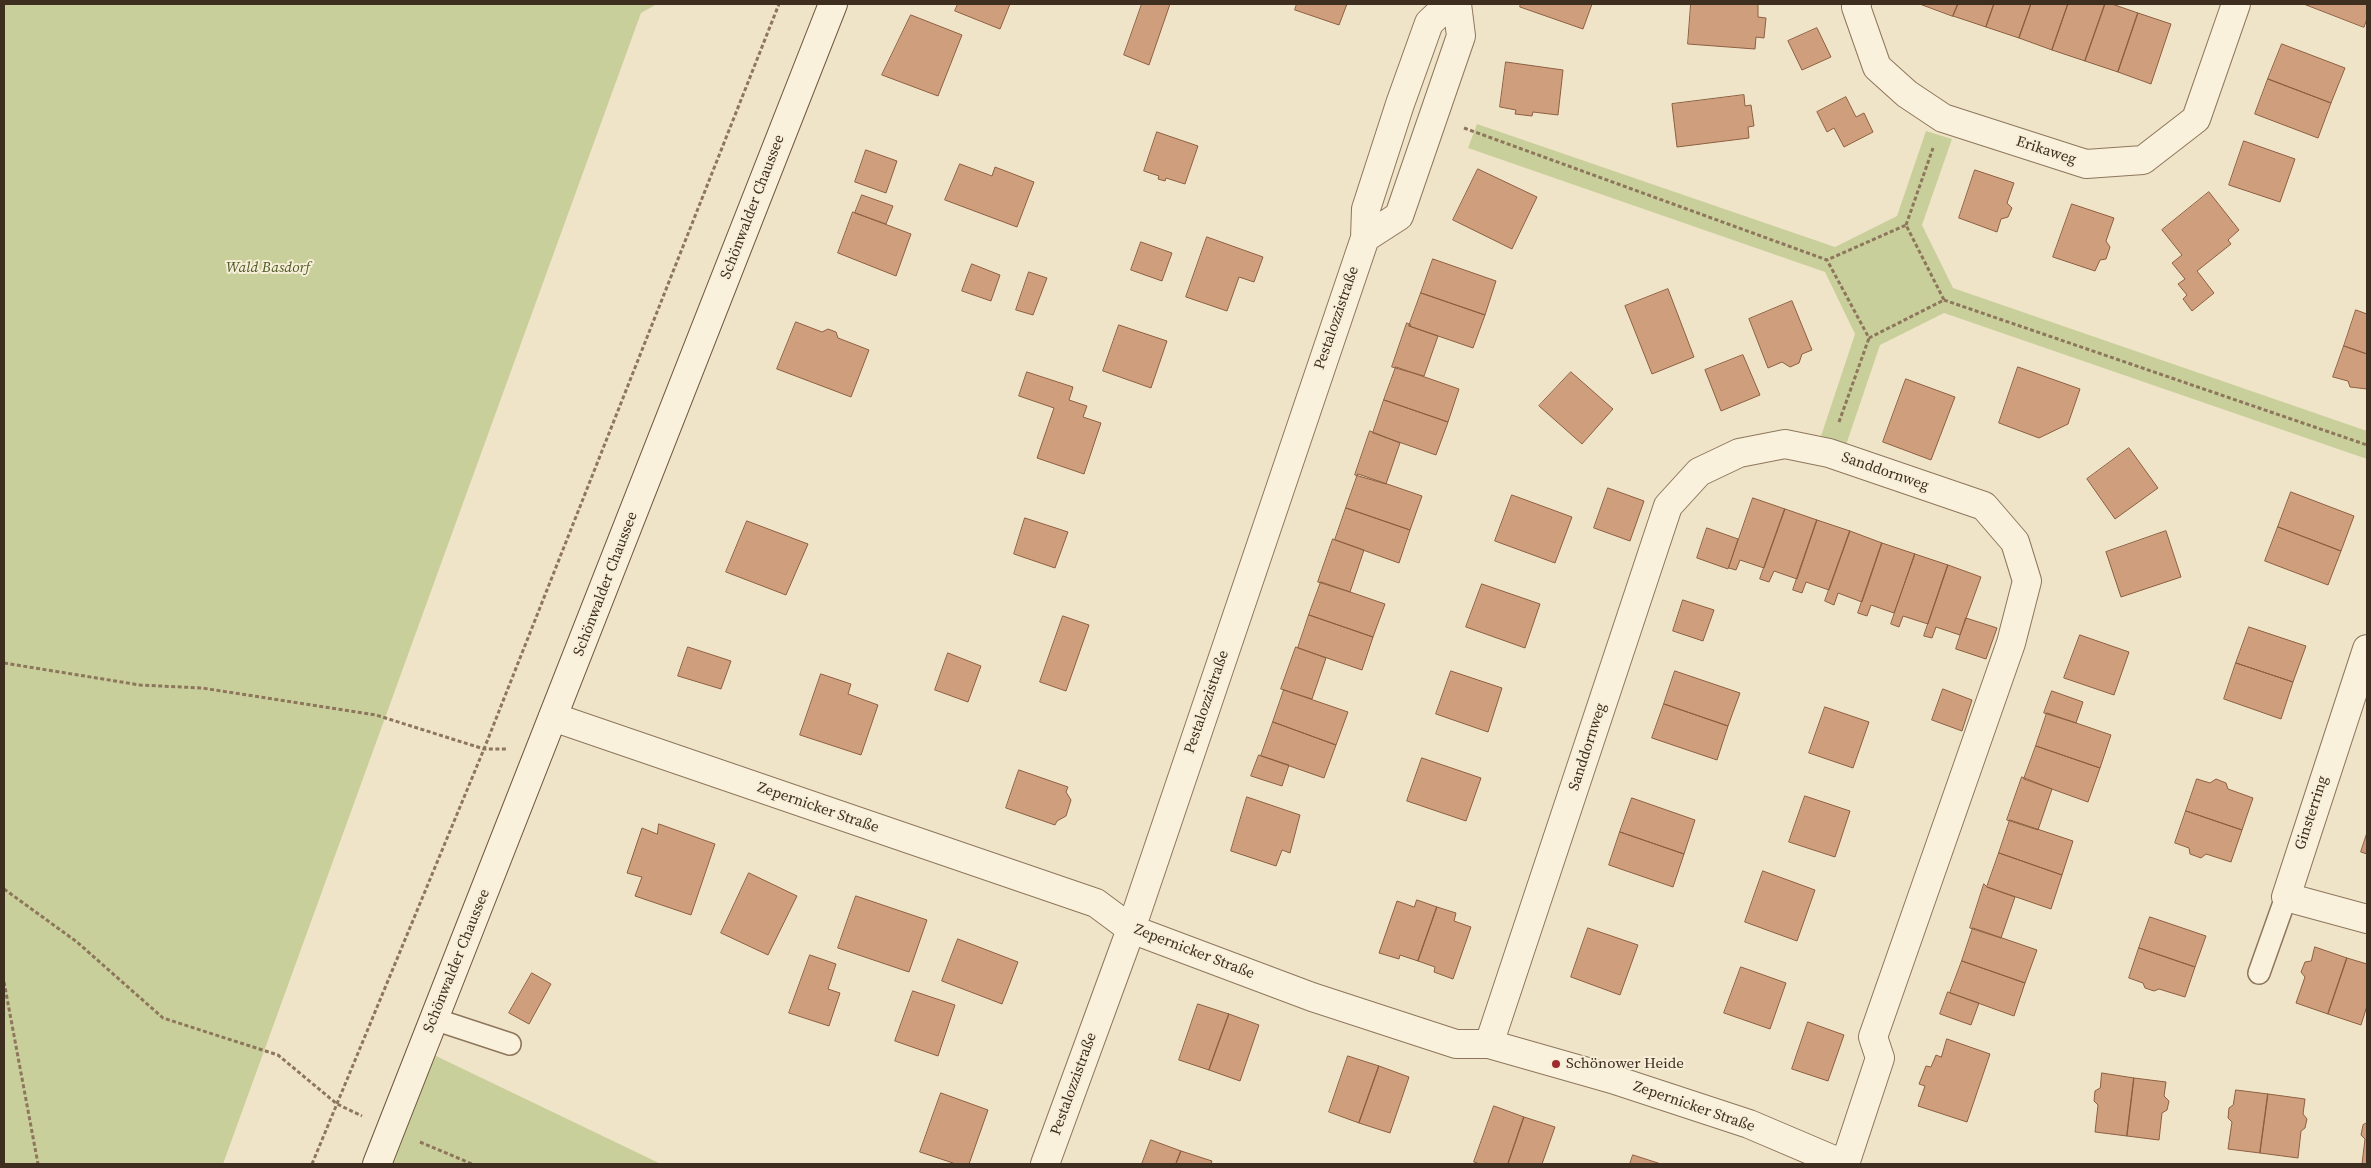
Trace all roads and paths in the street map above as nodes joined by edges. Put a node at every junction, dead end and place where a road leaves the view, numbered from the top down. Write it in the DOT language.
graph roads {
  1 [pos="779,4"];
  2 [pos="833,4"];
  3 [pos="1448,4"];
  4 [pos="1457,4"];
  5 [pos="1857,4"];
  6 [pos="2236,4"];
  7 [pos="1432,117"];
  8 [pos="1943,118"];
  9 [pos="1906,225"];
  10 [pos="1365,238"];
  11 [pos="1828,260"];
  12 [pos="1944,300"];
  13 [pos="1869,338"];
  14 [pos="2367,445"];
  15 [pos="1829,453"];
  16 [pos="2367,649"];
  17 [pos="4,663"];
  18 [pos="553,718"];
  19 [pos="484,749"];
  20 [pos="4,890"];
  21 [pos="2286,897"];
  22 [pos="2367,919"];
  23 [pos="1130,929"];
  24 [pos="2259,973"];
  25 [pos="4,982"];
  26 [pos="434,1019"];
  27 [pos="510,1044"];
  28 [pos="1489,1044"];
  29 [pos="336,1104"];
  30 [pos="391,1130"];
  31 [pos="38,1164"];
  32 [pos="312,1164"];
  33 [pos="377,1164"];
  34 [pos="472,1164"];
  35 [pos="1045,1164"];
  36 [pos="1844,1164"];
  1 -- 19 [label="path"];
  2 -- 18 [label="street, Schönwalder Chaussee"];
  3 -- 10 [label="street, Pestalozzistraße"];
  4 -- 7 [label="street"];
  5 -- 8 [label="street, Erikaweg"];
  6 -- 8 [label="street, Erikaweg"];
  7 -- 10 [label="street"];
  7 -- 11 [label="path"];
  8 -- 9 [label="path"];
  9 -- 11 [label="path"];
  9 -- 12 [label="path"];
  10 -- 23 [label="street, Pestalozzistraße"];
  11 -- 13 [label="path"];
  12 -- 13 [label="path"];
  12 -- 14 [label="path"];
  13 -- 15 [label="path"];
  15 -- 28 [label="street, Sanddornweg"];
  15 -- 36 [label="street, Sanddornweg"];
  16 -- 21 [label="street, Ginsterring"];
  17 -- 19 [label="path"];
  18 -- 23 [label="street, Zepernicker Straße"];
  18 -- 26 [label="street, Schönwalder Chaussee"];
  19 -- 29 [label="path"];
  20 -- 29 [label="path"];
  21 -- 22 [label="street"];
  21 -- 24 [label="lane"];
  23 -- 28 [label="street, Zepernicker Straße"];
  23 -- 35 [label="street, Pestalozzistraße"];
  25 -- 31 [label="path"];
  26 -- 27 [label="lane"];
  26 -- 30 [label="street, Schönwalder Chaussee"];
  28 -- 36 [label="street, Zepernicker Straße"];
  29 -- 30 [label="path"];
  29 -- 32 [label="path"];
  30 -- 33 [label="street, Schönwalder Chaussee"];
  30 -- 34 [label="path"];
}
